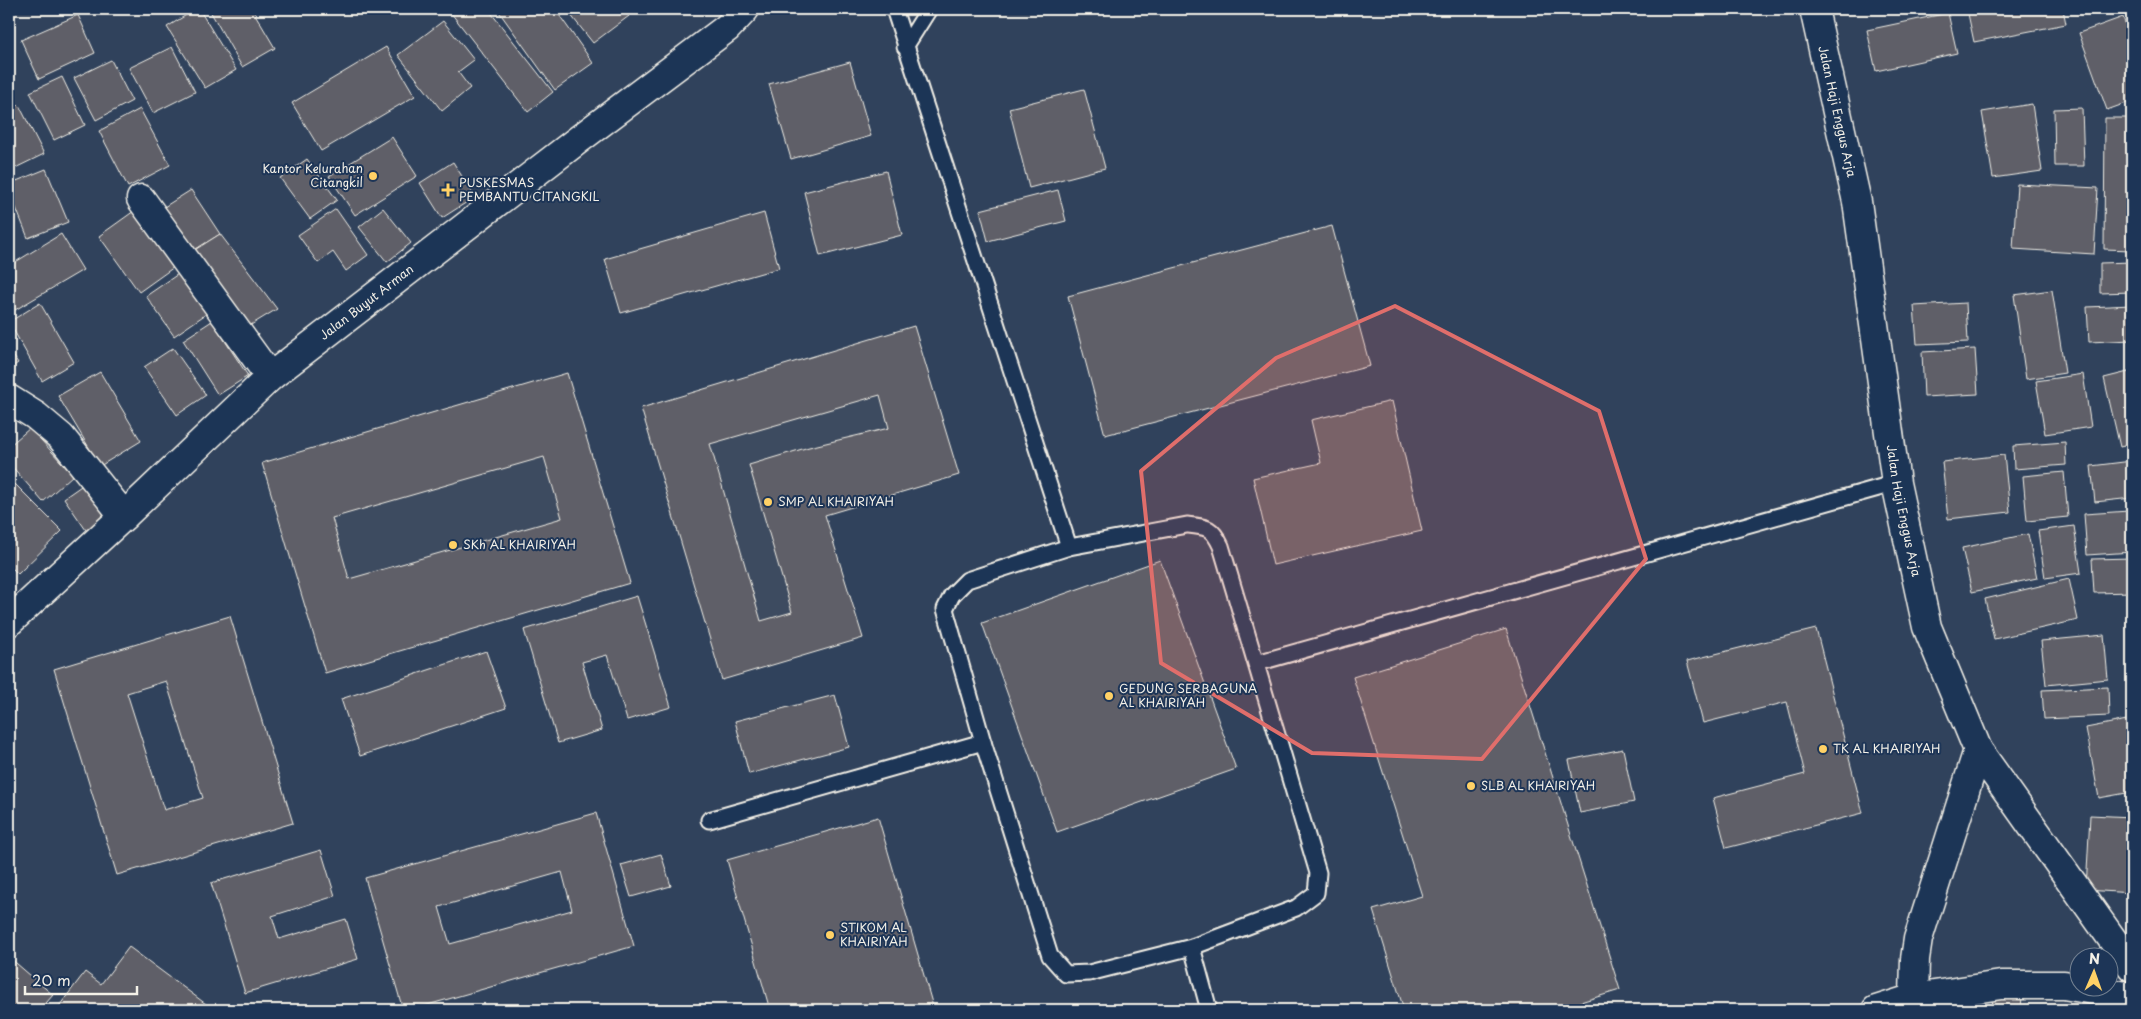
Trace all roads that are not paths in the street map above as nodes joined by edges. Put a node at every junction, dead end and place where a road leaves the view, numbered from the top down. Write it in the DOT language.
graph roads {
  1 [pos="745,9"];
  2 [pos="894,9"];
  3 [pos="929,9"];
  4 [pos="1814,9"];
  5 [pos="905,47"];
  6 [pos="141,199"];
  7 [pos="270,377"];
  8 [pos="9,399"];
  9 [pos="1896,483"];
  10 [pos="124,516"];
  11 [pos="1069,547"];
  12 [pos="9,622"];
  13 [pos="1257,663"];
  14 [pos="983,742"];
  15 [pos="1978,750"];
  16 [pos="709,820"];
  17 [pos="1192,947"];
  18 [pos="2132,968"];
  19 [pos="2132,997"];
  20 [pos="1914,998"];
  21 [pos="1209,1010"];
  22 [pos="1876,1010"];
  1 -- 7 [label="street, Jalan Buyut Arman"];
  2 -- 5 [label="lane"];
  3 -- 5 [label="lane"];
  4 -- 9 [label="street, Jalan Haji Enggus Arja"];
  5 -- 11 [label="lane"];
  6 -- 7 [label="street"];
  7 -- 10 [label="street, Jalan Buyut Arman"];
  8 -- 10 [label="street"];
  9 -- 13 [label="lane"];
  9 -- 15 [label="street, Jalan Haji Enggus Arja"];
  10 -- 12 [label="street, Jalan Buyut Arman"];
  11 -- 13 [label="lane"];
  11 -- 14 [label="lane"];
  13 -- 17 [label="lane"];
  14 -- 16 [label="lane"];
  14 -- 17 [label="lane"];
  15 -- 18 [label="street, Jalan Haji Enggus Arja"];
  15 -- 20 [label="street"];
  17 -- 21 [label="lane"];
  19 -- 20 [label="street"];
  20 -- 22 [label="street"];
}
